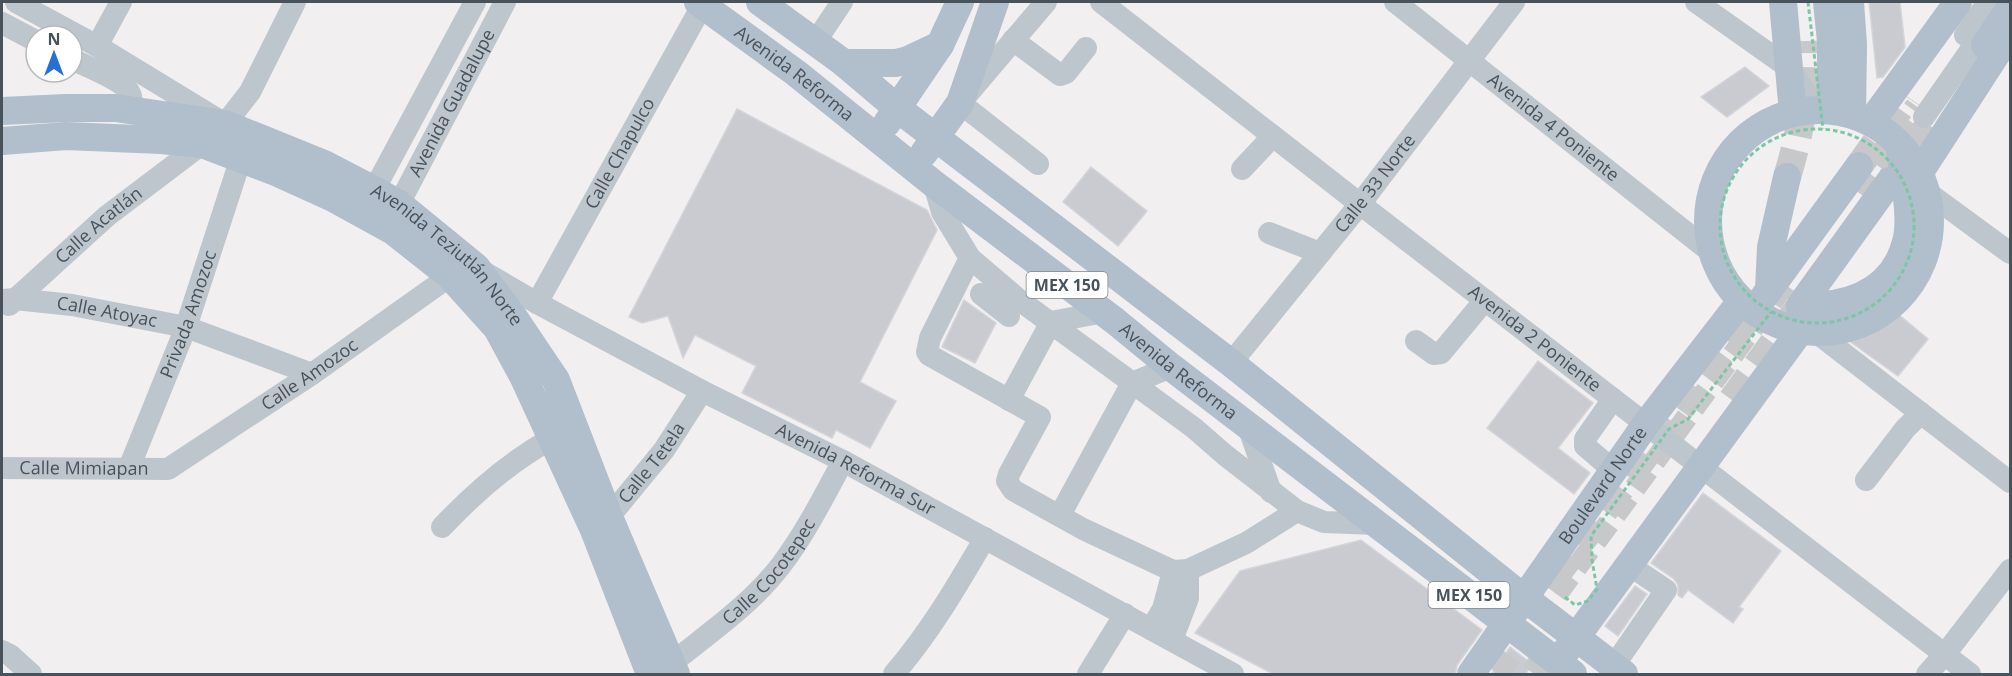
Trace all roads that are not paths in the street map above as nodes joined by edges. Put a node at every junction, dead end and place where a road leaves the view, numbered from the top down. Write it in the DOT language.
graph roads {
  1 [pos="16,2"];
  2 [pos="121,2"];
  3 [pos="295,2"];
  4 [pos="475,2"];
  5 [pos="505,2"];
  6 [pos="842,2"];
  7 [pos="960,2"];
  8 [pos="995,2"];
  9 [pos="1046,2"];
  10 [pos="1101,2"];
  11 [pos="1395,2"];
  12 [pos="1514,2"];
  13 [pos="1696,2"];
  14 [pos="1783,2"];
  15 [pos="1803,2"];
  16 [pos="1827,2"];
  17 [pos="1850,2"];
  18 [pos="1958,2"];
  19 [pos="1975,2"];
  20 [pos="1988,2"];
  21 [pos="2005,2"];
  22 [pos="700,3"];
  23 [pos="776,6"];
  24 [pos="2010,8"];
  25 [pos="2,23"];
  26 [pos="2010,33"];
  27 [pos="24,34"];
  28 [pos="1013,40"];
  29 [pos="816,41"];
  30 [pos="1806,41"];
  31 [pos="940,45"];
  32 [pos="97,46"];
  33 [pos="1086,48"];
  34 [pos="1470,60"];
  35 [pos="844,63"];
  36 [pos="84,65"];
  37 [pos="1789,68"];
  38 [pos="960,103"];
  39 [pos="897,108"];
  40 [pos="2,111"];
  41 [pos="131,111"];
  42 [pos="1919,111"];
  43 [pos="1831,116"];
  44 [pos="225,124"];
  45 [pos="1273,136"];
  46 [pos="935,137"];
  47 [pos="877,138"];
  48 [pos="2,141"];
  49 [pos="1899,143"];
  50 [pos="202,144"];
  51 [pos="241,158"];
  52 [pos="1038,164"];
  53 [pos="1859,166"];
  54 [pos="1242,169"];
  55 [pos="924,175"];
  56 [pos="1787,177"];
  57 [pos="1890,181"];
  58 [pos="1924,182"];
  59 [pos="374,190"];
  60 [pos="399,204"];
  61 [pos="1360,204"];
  62 [pos="1269,233"];
  63 [pos="1320,253"];
  64 [pos="1712,253"];
  65 [pos="2010,253"];
  66 [pos="970,258"];
  67 [pos="463,272"];
  68 [pos="1137,292"];
  69 [pos="981,294"];
  70 [pos="1762,299"];
  71 [pos="1485,300"];
  72 [pos="537,303"];
  73 [pos="6,304"];
  74 [pos="1009,316"];
  75 [pos="1109,316"];
  76 [pos="1051,322"];
  77 [pos="1805,323"];
  78 [pos="186,327"];
  79 [pos="1416,340"];
  80 [pos="1231,363"];
  81 [pos="1171,367"];
  82 [pos="312,374"];
  83 [pos="1132,383"];
  84 [pos="702,391"];
  85 [pos="1613,399"];
  86 [pos="1009,400"];
  87 [pos="1921,413"];
  88 [pos="1646,424"];
  89 [pos="1248,426"];
  90 [pos="551,439"];
  91 [pos="843,461"];
  92 [pos="1702,467"];
  93 [pos="2,468"];
  94 [pos="129,468"];
  95 [pos="168,469"];
  96 [pos="1613,470"];
  97 [pos="1866,480"];
  98 [pos="2010,482"];
  99 [pos="1271,492"];
  100 [pos="1297,511"];
  101 [pos="1060,515"];
  102 [pos="602,523"];
  103 [pos="1377,524"];
  104 [pos="442,527"];
  105 [pos="985,538"];
  106 [pos="1629,565"];
  107 [pos="2010,570"];
  108 [pos="1181,571"];
  109 [pos="1523,598"];
  110 [pos="1125,614"];
  111 [pos="1506,624"];
  112 [pos="1151,629"];
  113 [pos="1576,638"];
  114 [pos="1172,640"];
  115 [pos="2,651"];
  116 [pos="1945,654"];
  117 [pos="1619,670"];
  118 [pos="666,671"];
  119 [pos="1559,671"];
  120 [pos="1227,673"];
  121 [pos="31,675"];
  122 [pos="894,675"];
  123 [pos="1088,675"];
  124 [pos="1470,675"];
  125 [pos="1927,675"];
  126 [pos="1970,675"];
  1 -- 32 [label="street"];
  2 -- 32 [label="street"];
  3 -- 44 [label="street"];
  4 -- 59 [label="street, Avenida Guadalupe"];
  5 -- 60 [label="street, Avenida Guadalupe"];
  6 -- 29 [label="street"];
  7 -- 31 [label="main road"];
  8 -- 38 [label="main road"];
  9 -- 28 [label="street"];
  10 -- 45 [label="street, Avenida 2 Poniente"];
  11 -- 34 [label="street, Avenida 4 Poniente"];
  12 -- 34 [label="street, Calle 33 Norte"];
  13 -- 37 [label="street"];
  14 -- 37 [label="main road"];
  15 -- 30 [label="main road"];
  16 -- 43 [label="main road"];
  17 -- 43 [label="main road"];
  18 -- 43 [label="main road"];
  19 -- 42 [label="main road"];
  20 -- 42 [label="street"];
  21 -- 42 [label="street"];
  22 -- 47 [label="main road, Avenida Reforma / MEX 150"];
  22 -- 72 [label="street, Calle Chapulco"];
  23 -- 29 [label="main road, Avenida Reforma / MEX 150"];
  24 -- 42 [label="main road"];
  25 -- 27 [label="street"];
  26 -- 58 [label="main road"];
  28 -- 33 [label="street"];
  28 -- 38 [label="street"];
  29 -- 35 [label="main road, Avenida Reforma / MEX 150"];
  31 -- 35 [label="main road"];
  31 -- 39 [label="main road"];
  32 -- 44 [label="street"];
  34 -- 61 [label="street, Calle 33 Norte"];
  34 -- 64 [label="street, Avenida 4 Poniente"];
  35 -- 39 [label="main road, Avenida Reforma / MEX 150"];
  36 -- 41 [label="street"];
  37 -- 43 [label="main road"];
  38 -- 46 [label="main road"];
  38 -- 52 [label="street"];
  39 -- 46 [label="main road, Avenida Reforma / MEX 150"];
  39 -- 47 [label="main road"];
  40 -- 41 [label="main road, Avenida Teziutlán Norte"];
  41 -- 44 [label="main road, Avenida Teziutlán Norte"];
  43 -- 49 [label="main road"];
  43 -- 64 [label="main road"];
  44 -- 59 [label="main road, Avenida Teziutlán Norte"];
  45 -- 54 [label="street"];
  45 -- 61 [label="street, Avenida 2 Poniente"];
  46 -- 55 [label="main road"];
  46 -- 68 [label="main road, Avenida Reforma / MEX 150"];
  47 -- 55 [label="main road, Avenida Reforma / MEX 150"];
  48 -- 50 [label="main road, Avenida Teziutlán Norte"];
  49 -- 58 [label="main road"];
  49 -- 77 [label="main road"];
  50 -- 51 [label="main road, Avenida Teziutlán Norte"];
  50 -- 73 [label="street, Calle Acatlán"];
  51 -- 67 [label="main road, Avenida Teziutlán Norte"];
  51 -- 78 [label="street, Privada Amozoc"];
  53 -- 70 [label="main road, Boulevard Norte"];
  55 -- 66 [label="street"];
  55 -- 75 [label="main road, Avenida Reforma / MEX 150"];
  56 -- 70 [label="main road"];
  57 -- 77 [label="main road"];
  58 -- 65 [label="street"];
  58 -- 77 [label="main road"];
  59 -- 60 [label="main road, Avenida Teziutlán Norte"];
  60 -- 67 [label="main road, Avenida Teziutlán Norte"];
  61 -- 63 [label="street, Calle 33 Norte"];
  61 -- 71 [label="street, Avenida 2 Poniente"];
  62 -- 63 [label="street"];
  63 -- 80 [label="street, Calle 33 Norte"];
  64 -- 70 [label="main road"];
  66 -- 76 [label="street"];
  66 -- 86 [label="street"];
  67 -- 72 [label="street, Avenida Reforma Sur"];
  67 -- 82 [label="street, Calle Amozoc"];
  67 -- 90 [label="main road, Avenida Teziutlán Norte"];
  67 -- 102 [label="main road, Avenida Teziutlán Norte"];
  68 -- 75 [label="main road"];
  68 -- 80 [label="main road, Avenida Reforma / MEX 150"];
  69 -- 74 [label="street"];
  70 -- 77 [label="main road"];
  70 -- 88 [label="main road, Boulevard Norte"];
  71 -- 79 [label="street"];
  71 -- 85 [label="street, Avenida 2 Poniente"];
  72 -- 84 [label="street, Avenida Reforma Sur"];
  73 -- 78 [label="street, Calle Atoyac"];
  75 -- 76 [label="street"];
  75 -- 81 [label="main road, Avenida Reforma / MEX 150"];
  76 -- 83 [label="street"];
  76 -- 86 [label="street"];
  77 -- 87 [label="street"];
  77 -- 92 [label="main road"];
  78 -- 82 [label="street, Calle Atoyac"];
  78 -- 94 [label="street, Privada Amozoc"];
  80 -- 109 [label="main road, Avenida Reforma / MEX 150"];
  81 -- 83 [label="street"];
  81 -- 89 [label="main road, Avenida Reforma / MEX 150"];
  82 -- 95 [label="street, Calle Amozoc"];
  83 -- 99 [label="street"];
  83 -- 101 [label="street"];
  84 -- 91 [label="street, Avenida Reforma Sur"];
  84 -- 102 [label="street, Calle Tetela"];
  85 -- 88 [label="street, Avenida 2 Poniente"];
  85 -- 96 [label="street"];
  86 -- 101 [label="street"];
  87 -- 97 [label="street"];
  87 -- 98 [label="street"];
  88 -- 92 [label="street, Avenida 2 Poniente"];
  88 -- 96 [label="main road, Boulevard Norte"];
  89 -- 99 [label="street"];
  89 -- 103 [label="main road, Avenida Reforma / MEX 150"];
  90 -- 102 [label="main road, Avenida Teziutlán Norte"];
  90 -- 104 [label="street"];
  91 -- 105 [label="street, Avenida Reforma Sur"];
  91 -- 118 [label="street, Calle Cocotepec"];
  92 -- 106 [label="main road"];
  92 -- 116 [label="street, Avenida 2 Poniente"];
  93 -- 94 [label="street, Calle Mimiapan"];
  94 -- 95 [label="street, Calle Mimiapan"];
  96 -- 109 [label="main road, Boulevard Norte"];
  99 -- 100 [label="street"];
  100 -- 103 [label="street"];
  100 -- 108 [label="street"];
  101 -- 108 [label="street"];
  102 -- 118 [label="main road, Avenida Teziutlán Norte"];
  103 -- 111 [label="main road, Avenida Reforma / MEX 150"];
  105 -- 110 [label="street, Avenida Reforma Sur"];
  105 -- 122 [label="street"];
  106 -- 113 [label="main road"];
  106 -- 117 [label="street"];
  107 -- 116 [label="street"];
  108 -- 112 [label="street"];
  108 -- 114 [label="street"];
  109 -- 111 [label="main road, Boulevard Norte"];
  109 -- 113 [label="main road, Avenida Reforma / MEX 150"];
  110 -- 112 [label="street, Avenida Reforma Sur"];
  110 -- 123 [label="street"];
  111 -- 119 [label="main road, Avenida Reforma / MEX 150"];
  111 -- 124 [label="main road, Boulevard Norte"];
  112 -- 114 [label="street, Avenida Reforma Sur"];
  113 -- 117 [label="main road, Avenida Reforma / MEX 150"];
  113 -- 119 [label="main road"];
  114 -- 120 [label="street, Avenida Reforma Sur"];
  115 -- 121 [label="street"];
  116 -- 125 [label="street"];
  116 -- 126 [label="street, Avenida 2 Poniente"];
}
